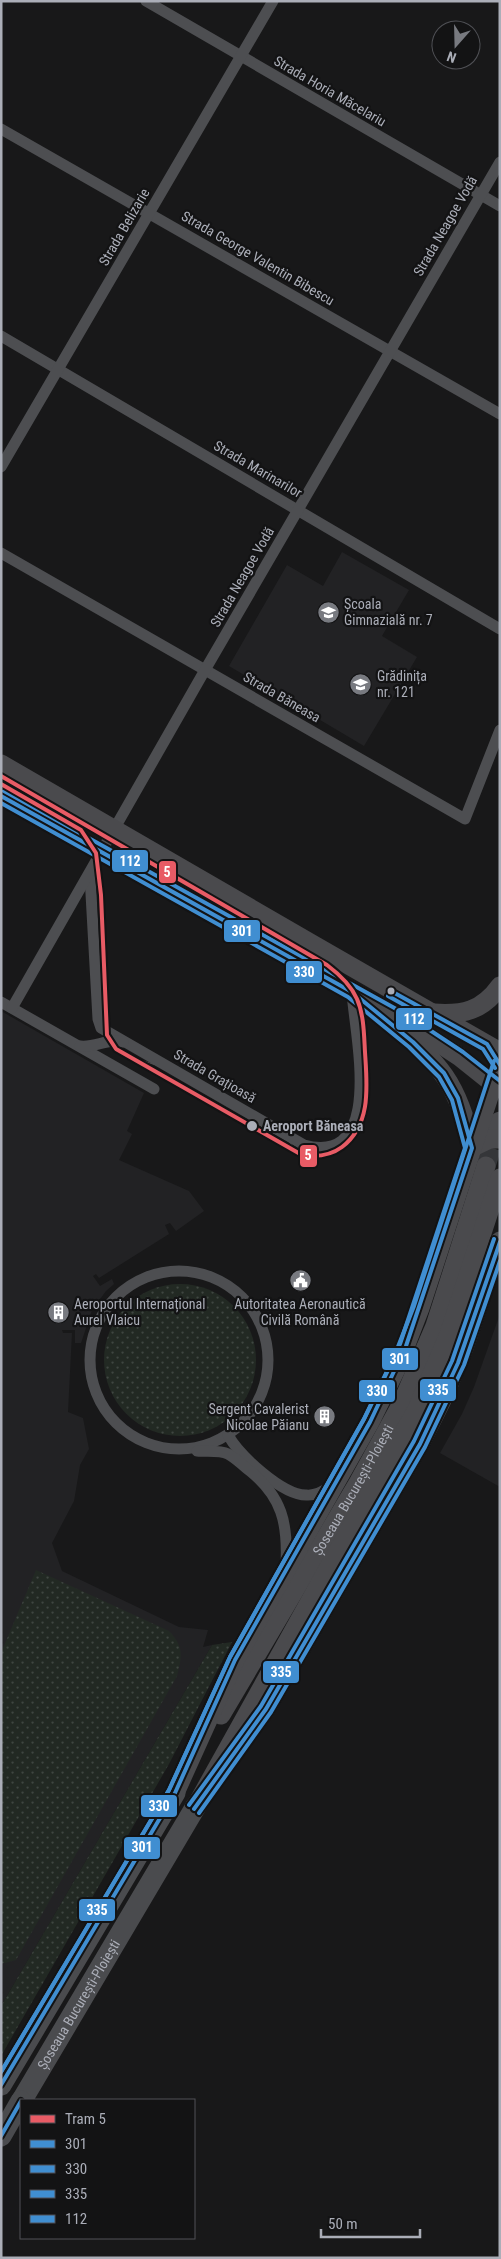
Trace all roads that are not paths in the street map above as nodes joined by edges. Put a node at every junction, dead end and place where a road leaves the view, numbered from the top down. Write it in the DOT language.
graph roads {
  1 [pos="146,1"];
  2 [pos="273,1"];
  3 [pos="241,56"];
  4 [pos="1,128"];
  5 [pos="500,162"];
  6 [pos="480,195"];
  7 [pos="500,206"];
  8 [pos="149,213"];
  9 [pos="1,336"];
  10 [pos="390,351"];
  11 [pos="58,369"];
  12 [pos="500,414"];
  13 [pos="1,467"];
  14 [pos="298,510"];
  15 [pos="1,552"];
  16 [pos="500,629"];
  17 [pos="205,670"];
  18 [pos="500,730"];
  19 [pos="1,764"];
  20 [pos="1,796"];
  21 [pos="115,830"];
  22 [pos="102,852"];
  23 [pos="90,874"];
  24 [pos="500,986"];
  25 [pos="352,992"];
  26 [pos="1,1002"];
  27 [pos="12,1008"];
  28 [pos="428,1012"];
  29 [pos="124,1042"];
  30 [pos="78,1046"];
  31 [pos="493,1048"];
  32 [pos="498,1074"];
  33 [pos="154,1089"];
  34 [pos="500,1121"];
  35 [pos="500,1139"];
  36 [pos="472,1148"];
  37 [pos="493,1172"];
  38 [pos="500,1241"];
  39 [pos="228,1444"];
  40 [pos="181,1449"];
  41 [pos="335,1484"];
  42 [pos="275,1488"];
  43 [pos="286,1569"];
  44 [pos="175,1793"];
  45 [pos="196,1806"];
  46 [pos="1,2085"];
  47 [pos="23,2099"];
  48 [pos="20,2104"];
  49 [pos="1,2136"];
  1 -- 3 [label="street, Strada Horia Măcelariu"];
  2 -- 3 [label="street, Strada Belizarie"];
  3 -- 6 [label="street, Strada Horia Măcelariu"];
  3 -- 8 [label="street, Strada Belizarie"];
  4 -- 8 [label="street, Strada George Valentin Bibescu"];
  5 -- 6 [label="street, Strada Neagoe Vodă"];
  6 -- 7 [label="street, Strada Horia Măcelariu"];
  6 -- 10 [label="street, Strada Neagoe Vodă"];
  8 -- 10 [label="street, Strada George Valentin Bibescu"];
  8 -- 11 [label="street, Strada Belizarie"];
  9 -- 11 [label="street, Strada Marinarilor"];
  10 -- 12 [label="street, Strada George Valentin Bibescu"];
  10 -- 14 [label="street, Strada Neagoe Vodă"];
  11 -- 13 [label="street, Strada Belizarie"];
  11 -- 14 [label="street, Strada Marinarilor"];
  14 -- 16 [label="street, Strada Marinarilor"];
  14 -- 17 [label="street, Strada Neagoe Vodă"];
  15 -- 17 [label="street, Strada Băneasa"];
  17 -- 18 [label="street, Strada Băneasa"];
  17 -- 21 [label="street, Strada Neagoe Vodă"];
  19 -- 21 [label="main road"];
  20 -- 22 [label="main road"];
  21 -- 22 [label="street, Strada Neagoe Vodă"];
  21 -- 28 [label="main road"];
  22 -- 23 [label="street, Strada Neagoe Vodă"];
  22 -- 25 [label="main road"];
  23 -- 27 [label="street, Strada Neagoe Vodă"];
  23 -- 29 [label="street, Strada Grațioasă"];
  24 -- 28 [label="main road"];
  25 -- 29 [label="street, Strada Grațioasă"];
  25 -- 32 [label="main road"];
  25 -- 36 [label="main road"];
  26 -- 27 [label="street"];
  27 -- 30 [label="street"];
  28 -- 31 [label="main road"];
  29 -- 30 [label="street"];
  30 -- 33 [label="street"];
  31 -- 32 [label="main road"];
  32 -- 36 [label="main road, Șoseaua București-Ploiești"];
  34 -- 36 [label="main road"];
  35 -- 36 [label="main road"];
  36 -- 41 [label="main road, Șoseaua București-Ploiești"];
  37 -- 44 [label="main road, Șoseaua București-Ploiești"];
  37 -- 45 [label="main road, Șoseaua București-Ploiești"];
  38 -- 45 [label="main road, Șoseaua București-Ploiești"];
  39 -- 40 [label="street"];
  39 -- 40 [label="street"];
  39 -- 40 [label="street"];
  39 -- 42 [label="street"];
  39 -- 42 [label="street"];
  41 -- 42 [label="street"];
  41 -- 43 [label="main road, Șoseaua București-Ploiești"];
  42 -- 43 [label="street"];
  43 -- 44 [label="main road, Șoseaua București-Ploiești"];
  44 -- 46 [label="highway, Șoseaua București-Ploiești"];
  45 -- 47 [label="highway, Șoseaua București-Ploiești"];
  48 -- 49 [label="highway, Șoseaua București-Ploiești"];
}
